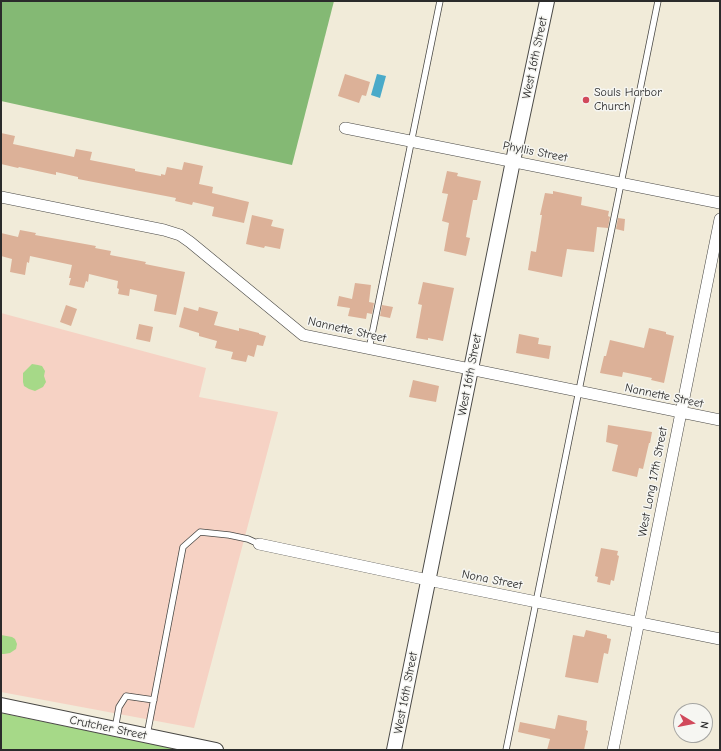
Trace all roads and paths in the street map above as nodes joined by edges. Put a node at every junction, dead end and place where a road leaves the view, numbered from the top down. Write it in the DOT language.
graph roads {
  1 [pos="440,1"];
  2 [pos="547,1"];
  3 [pos="658,1"];
  4 [pos="346,128"];
  5 [pos="412,141"];
  6 [pos="513,161"];
  7 [pos="621,183"];
  8 [pos="1,197"];
  9 [pos="720,203"];
  10 [pos="720,219"];
  11 [pos="369,349"];
  12 [pos="471,370"];
  13 [pos="579,392"];
  14 [pos="681,412"];
  15 [pos="720,420"];
  16 [pos="259,544"];
  17 [pos="428,580"];
  18 [pos="536,602"];
  19 [pos="638,622"];
  20 [pos="720,639"];
  21 [pos="154,700"];
  22 [pos="1,705"];
  23 [pos="115,729"];
  24 [pos="147,736"];
  25 [pos="185,747"];
  26 [pos="216,750"];
  27 [pos="394,750"];
  28 [pos="506,750"];
  29 [pos="612,750"];
  1 -- 5 [label="lane"];
  2 -- 6 [label="street, West 16th Street"];
  3 -- 7 [label="lane"];
  4 -- 5 [label="street, Phyllis Street"];
  5 -- 6 [label="street, Phyllis Street"];
  5 -- 11 [label="lane"];
  6 -- 7 [label="street, Phyllis Street"];
  6 -- 12 [label="street, West 16th Street"];
  7 -- 9 [label="street, Phyllis Street"];
  7 -- 13 [label="lane"];
  8 -- 11 [label="street, Nannette Street"];
  10 -- 14 [label="street, West Long 17th Street"];
  11 -- 12 [label="street, Nannette Street"];
  12 -- 13 [label="street, Nannette Street"];
  12 -- 17 [label="street, West 16th Street"];
  13 -- 14 [label="street, Nannette Street"];
  13 -- 18 [label="lane"];
  14 -- 15 [label="street, Nannette Street"];
  14 -- 19 [label="street, West Long 17th Street"];
  16 -- 17 [label="street, Nona Street"];
  16 -- 21 [label="lane"];
  17 -- 18 [label="street, Nona Street"];
  17 -- 27 [label="street, West 16th Street"];
  18 -- 19 [label="street, Nona Street"];
  18 -- 28 [label="lane"];
  19 -- 20 [label="street, Nona Street"];
  19 -- 29 [label="street, West Long 17th Street"];
  21 -- 23 [label="lane"];
  21 -- 24 [label="lane"];
  22 -- 23 [label="street, Crutcher Street"];
  23 -- 24 [label="street, Crutcher Street"];
  24 -- 25 [label="street, Crutcher Street"];
  25 -- 26 [label="street, Crutcher Street"];
}
